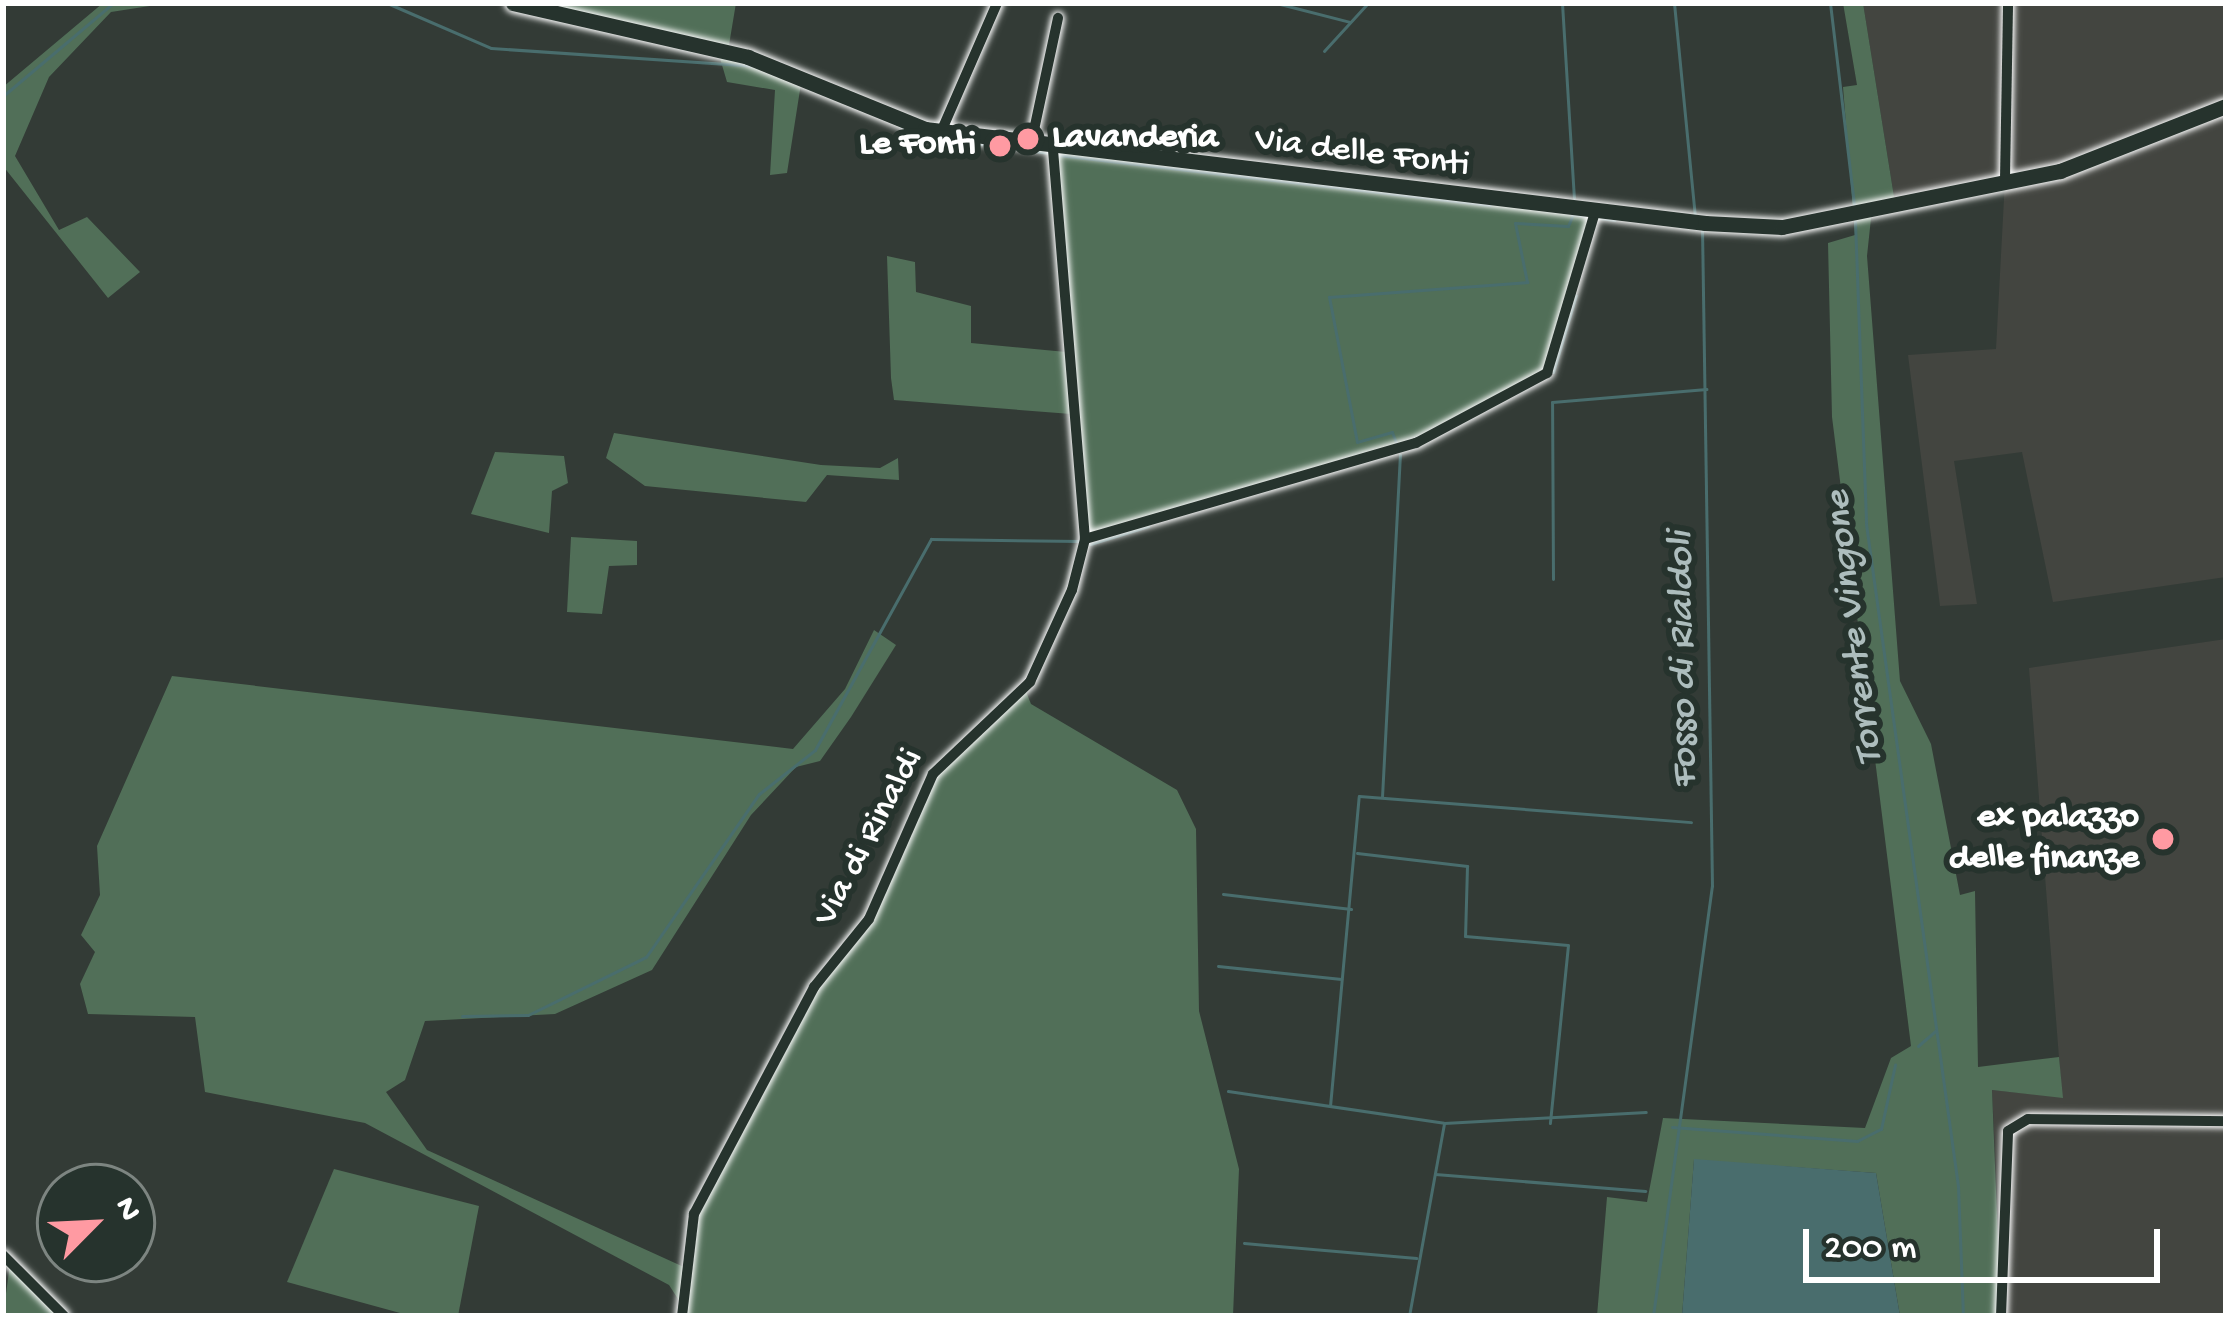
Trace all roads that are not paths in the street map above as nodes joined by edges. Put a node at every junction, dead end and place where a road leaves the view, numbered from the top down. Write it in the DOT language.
graph roads {
  1 [pos="513,3"];
  2 [pos="998,3"];
  3 [pos="2008,3"];
  4 [pos="1058,18"];
  5 [pos="2226,106"];
  6 [pos="941,132"];
  7 [pos="1031,144"];
  8 [pos="1053,147"];
  9 [pos="2005,179"];
  10 [pos="1595,212"];
  11 [pos="1085,539"];
  12 [pos="2226,1121"];
  13 [pos="3,1255"];
  14 [pos="64,1316"];
  15 [pos="682,1316"];
  16 [pos="2001,1316"];
  1 -- 6 [label="street, Via delle Fonti"];
  2 -- 6 [label="street"];
  3 -- 9 [label="street"];
  4 -- 7 [label="street"];
  5 -- 9 [label="street, Via delle Fonti"];
  6 -- 7 [label="street, Via delle Fonti"];
  7 -- 8 [label="street, Via delle Fonti"];
  8 -- 10 [label="street, Via delle Fonti"];
  8 -- 11 [label="street, Via di Rinaldi"];
  9 -- 10 [label="street, Via delle Fonti"];
  10 -- 11 [label="street"];
  11 -- 15 [label="street, Via di Rinaldi"];
  12 -- 16 [label="street"];
  13 -- 14 [label="street"];
}
